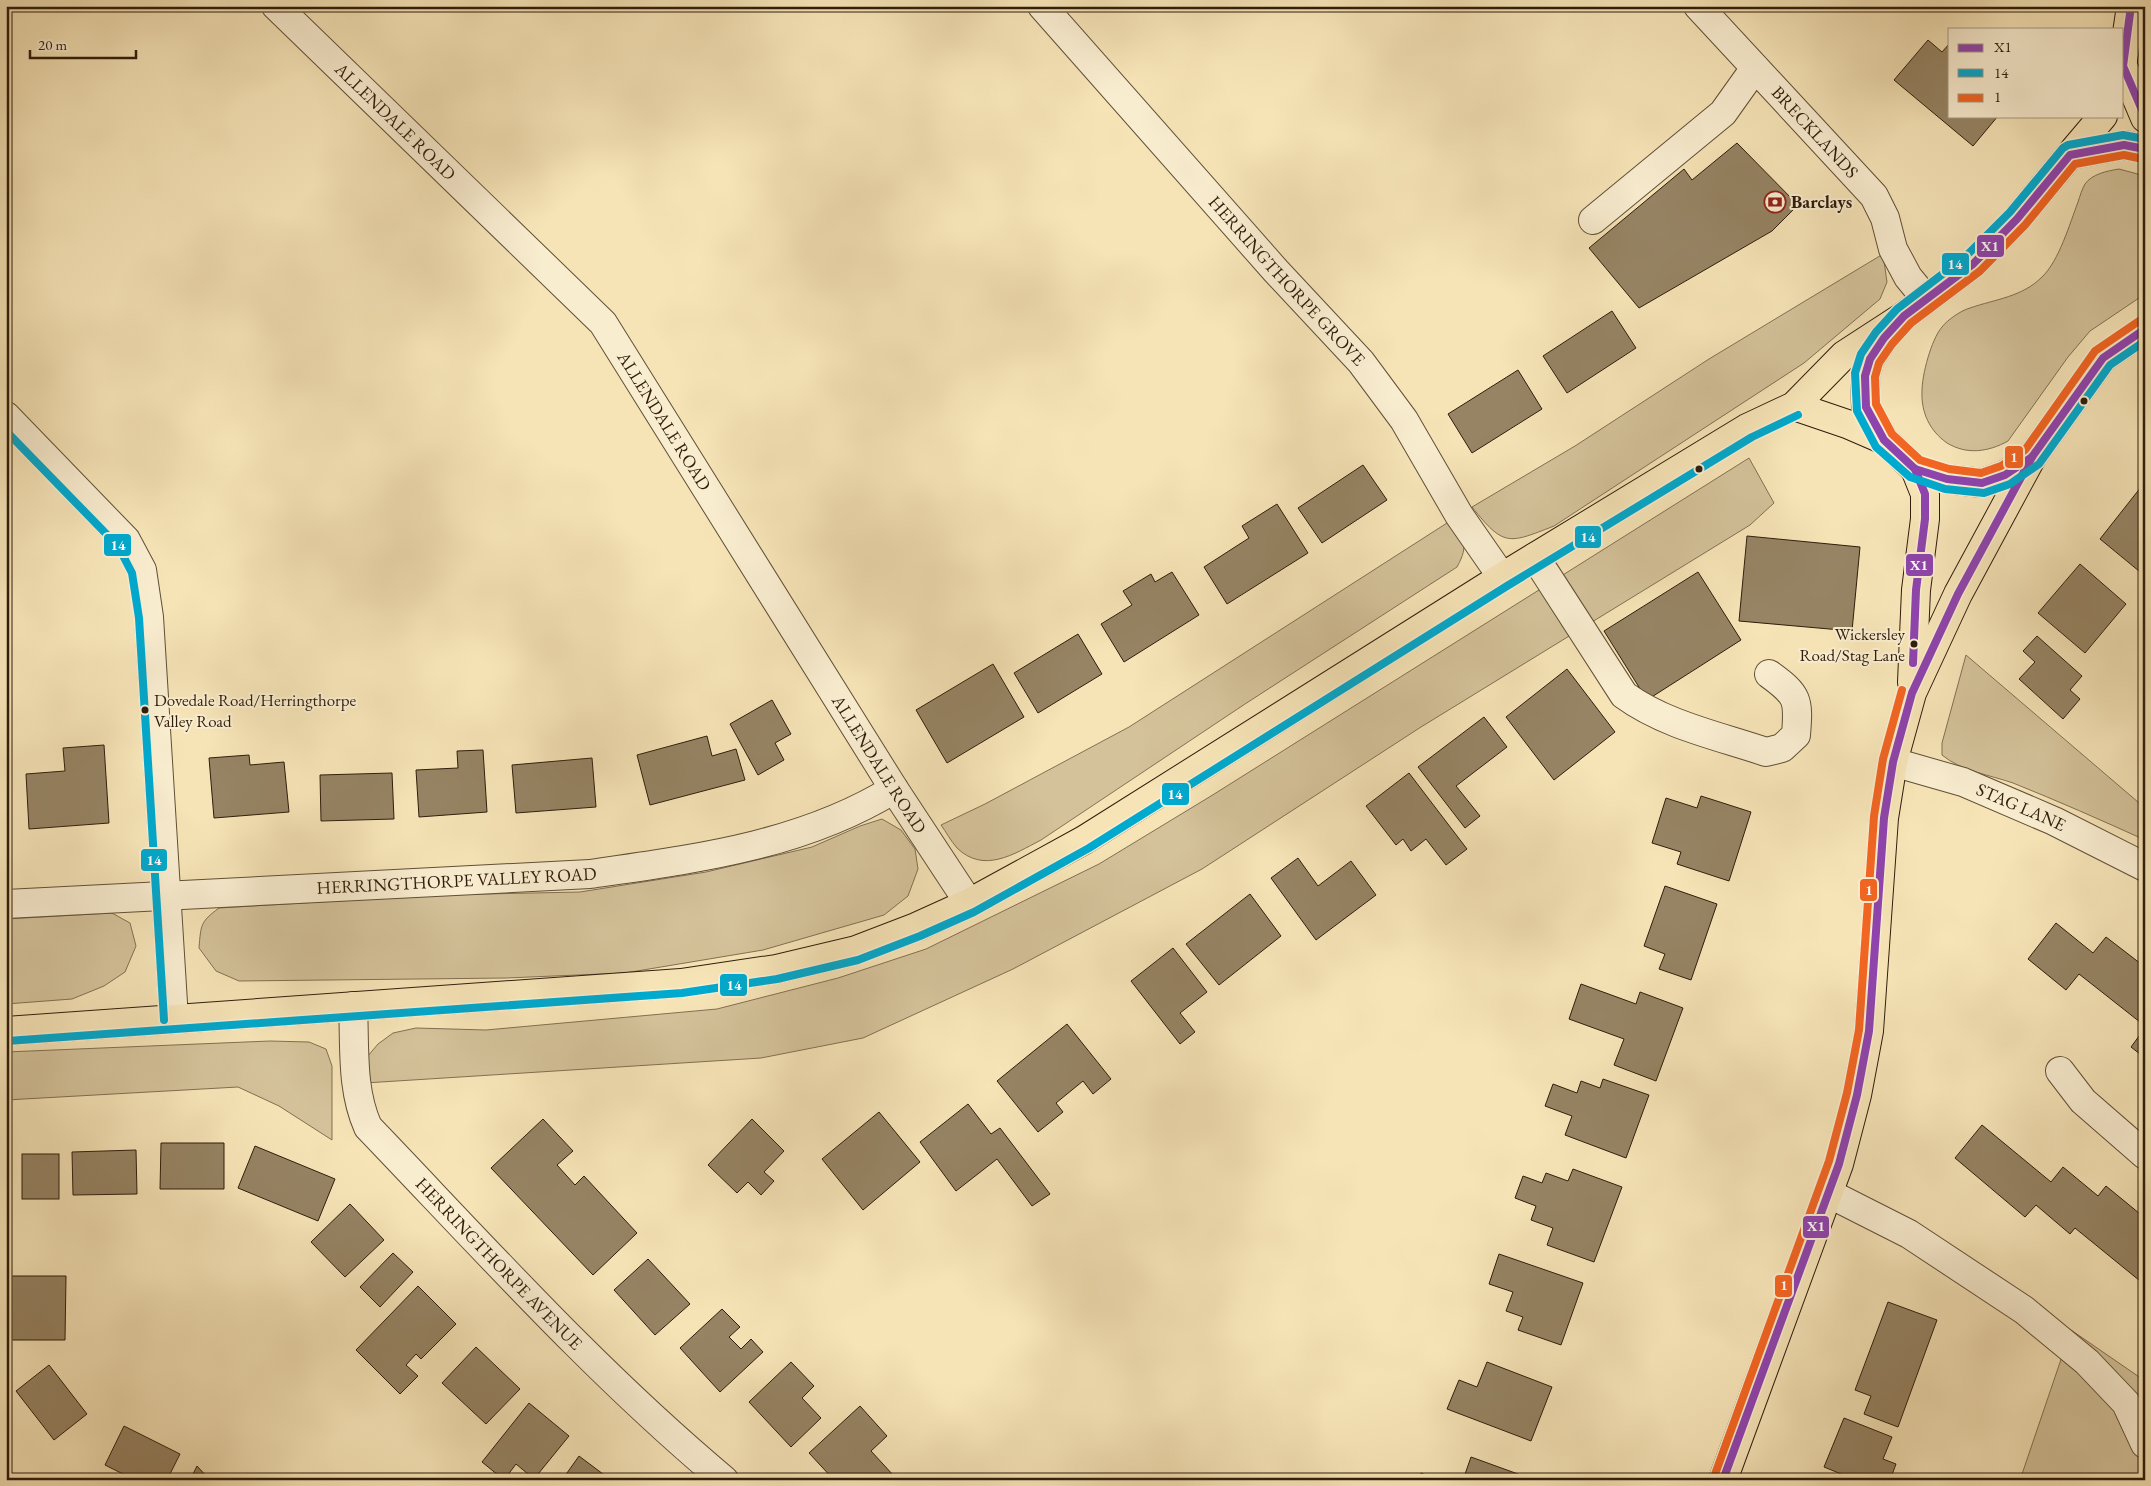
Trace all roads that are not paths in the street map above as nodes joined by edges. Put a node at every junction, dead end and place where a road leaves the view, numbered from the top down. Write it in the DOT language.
graph roads {
  1 [pos="276,6"];
  2 [pos="1042,6"];
  3 [pos="1698,6"];
  4 [pos="2131,6"];
  5 [pos="2124,53"];
  6 [pos="1756,68"];
  7 [pos="2124,71"];
  8 [pos="2101,118"];
  9 [pos="2145,118"];
  10 [pos="2145,149"];
  11 [pos="2070,155"];
  12 [pos="1593,220"];
  13 [pos="1926,299"];
  14 [pos="1904,316"];
  15 [pos="2145,328"];
  16 [pos="1794,406"];
  17 [pos="6,416"];
  18 [pos="1884,440"];
  19 [pos="2032,457"];
  20 [pos="1915,468"];
  21 [pos="1535,557"];
  22 [pos="1502,577"];
  23 [pos="1769,674"];
  24 [pos="1912,693"];
  25 [pos="1892,762"];
  26 [pos="894,789"];
  27 [pos="2145,867"];
  28 [pos="166,896"];
  29 [pos="970,902"];
  30 [pos="6,904"];
  31 [pos="353,1006"];
  32 [pos="174,1019"];
  33 [pos="6,1031"];
  34 [pos="2060,1071"];
  35 [pos="2145,1155"];
  36 [pos="1828,1193"];
  37 [pos="2145,1444"];
  38 [pos="724,1480"];
  39 [pos="1723,1480"];
  1 -- 26 [label="street, ALLENDALE ROAD"];
  2 -- 22 [label="street, HERRINGTHORPE GROVE"];
  3 -- 6 [label="street, BRECKLANDS"];
  4 -- 5 [label="main road"];
  6 -- 12 [label="street"];
  6 -- 13 [label="street, BRECKLANDS"];
  7 -- 9 [label="main road"];
  8 -- 11 [label="main road"];
  10 -- 11 [label="main road"];
  11 -- 13 [label="main road"];
  13 -- 14 [label="main road"];
  14 -- 16 [label="main road"];
  14 -- 18 [label="main road"];
  15 -- 19 [label="main road"];
  16 -- 18 [label="main road"];
  16 -- 21 [label="main road"];
  17 -- 28 [label="street"];
  18 -- 20 [label="main road"];
  19 -- 20 [label="main road"];
  19 -- 24 [label="main road"];
  20 -- 24 [label="main road"];
  21 -- 22 [label="main road"];
  21 -- 23 [label="street"];
  22 -- 29 [label="main road"];
  24 -- 25 [label="main road"];
  25 -- 27 [label="street, STAG LANE"];
  25 -- 36 [label="main road"];
  26 -- 28 [label="street, HERRINGTHORPE VALLEY ROAD"];
  26 -- 29 [label="street, ALLENDALE ROAD"];
  28 -- 30 [label="street, HERRINGTHORPE VALLEY ROAD"];
  28 -- 32 [label="street"];
  29 -- 31 [label="main road"];
  31 -- 32 [label="main road"];
  31 -- 38 [label="street, HERRINGTHORPE AVENUE"];
  32 -- 33 [label="main road"];
  34 -- 35 [label="street"];
  36 -- 37 [label="street"];
  36 -- 39 [label="main road"];
}
